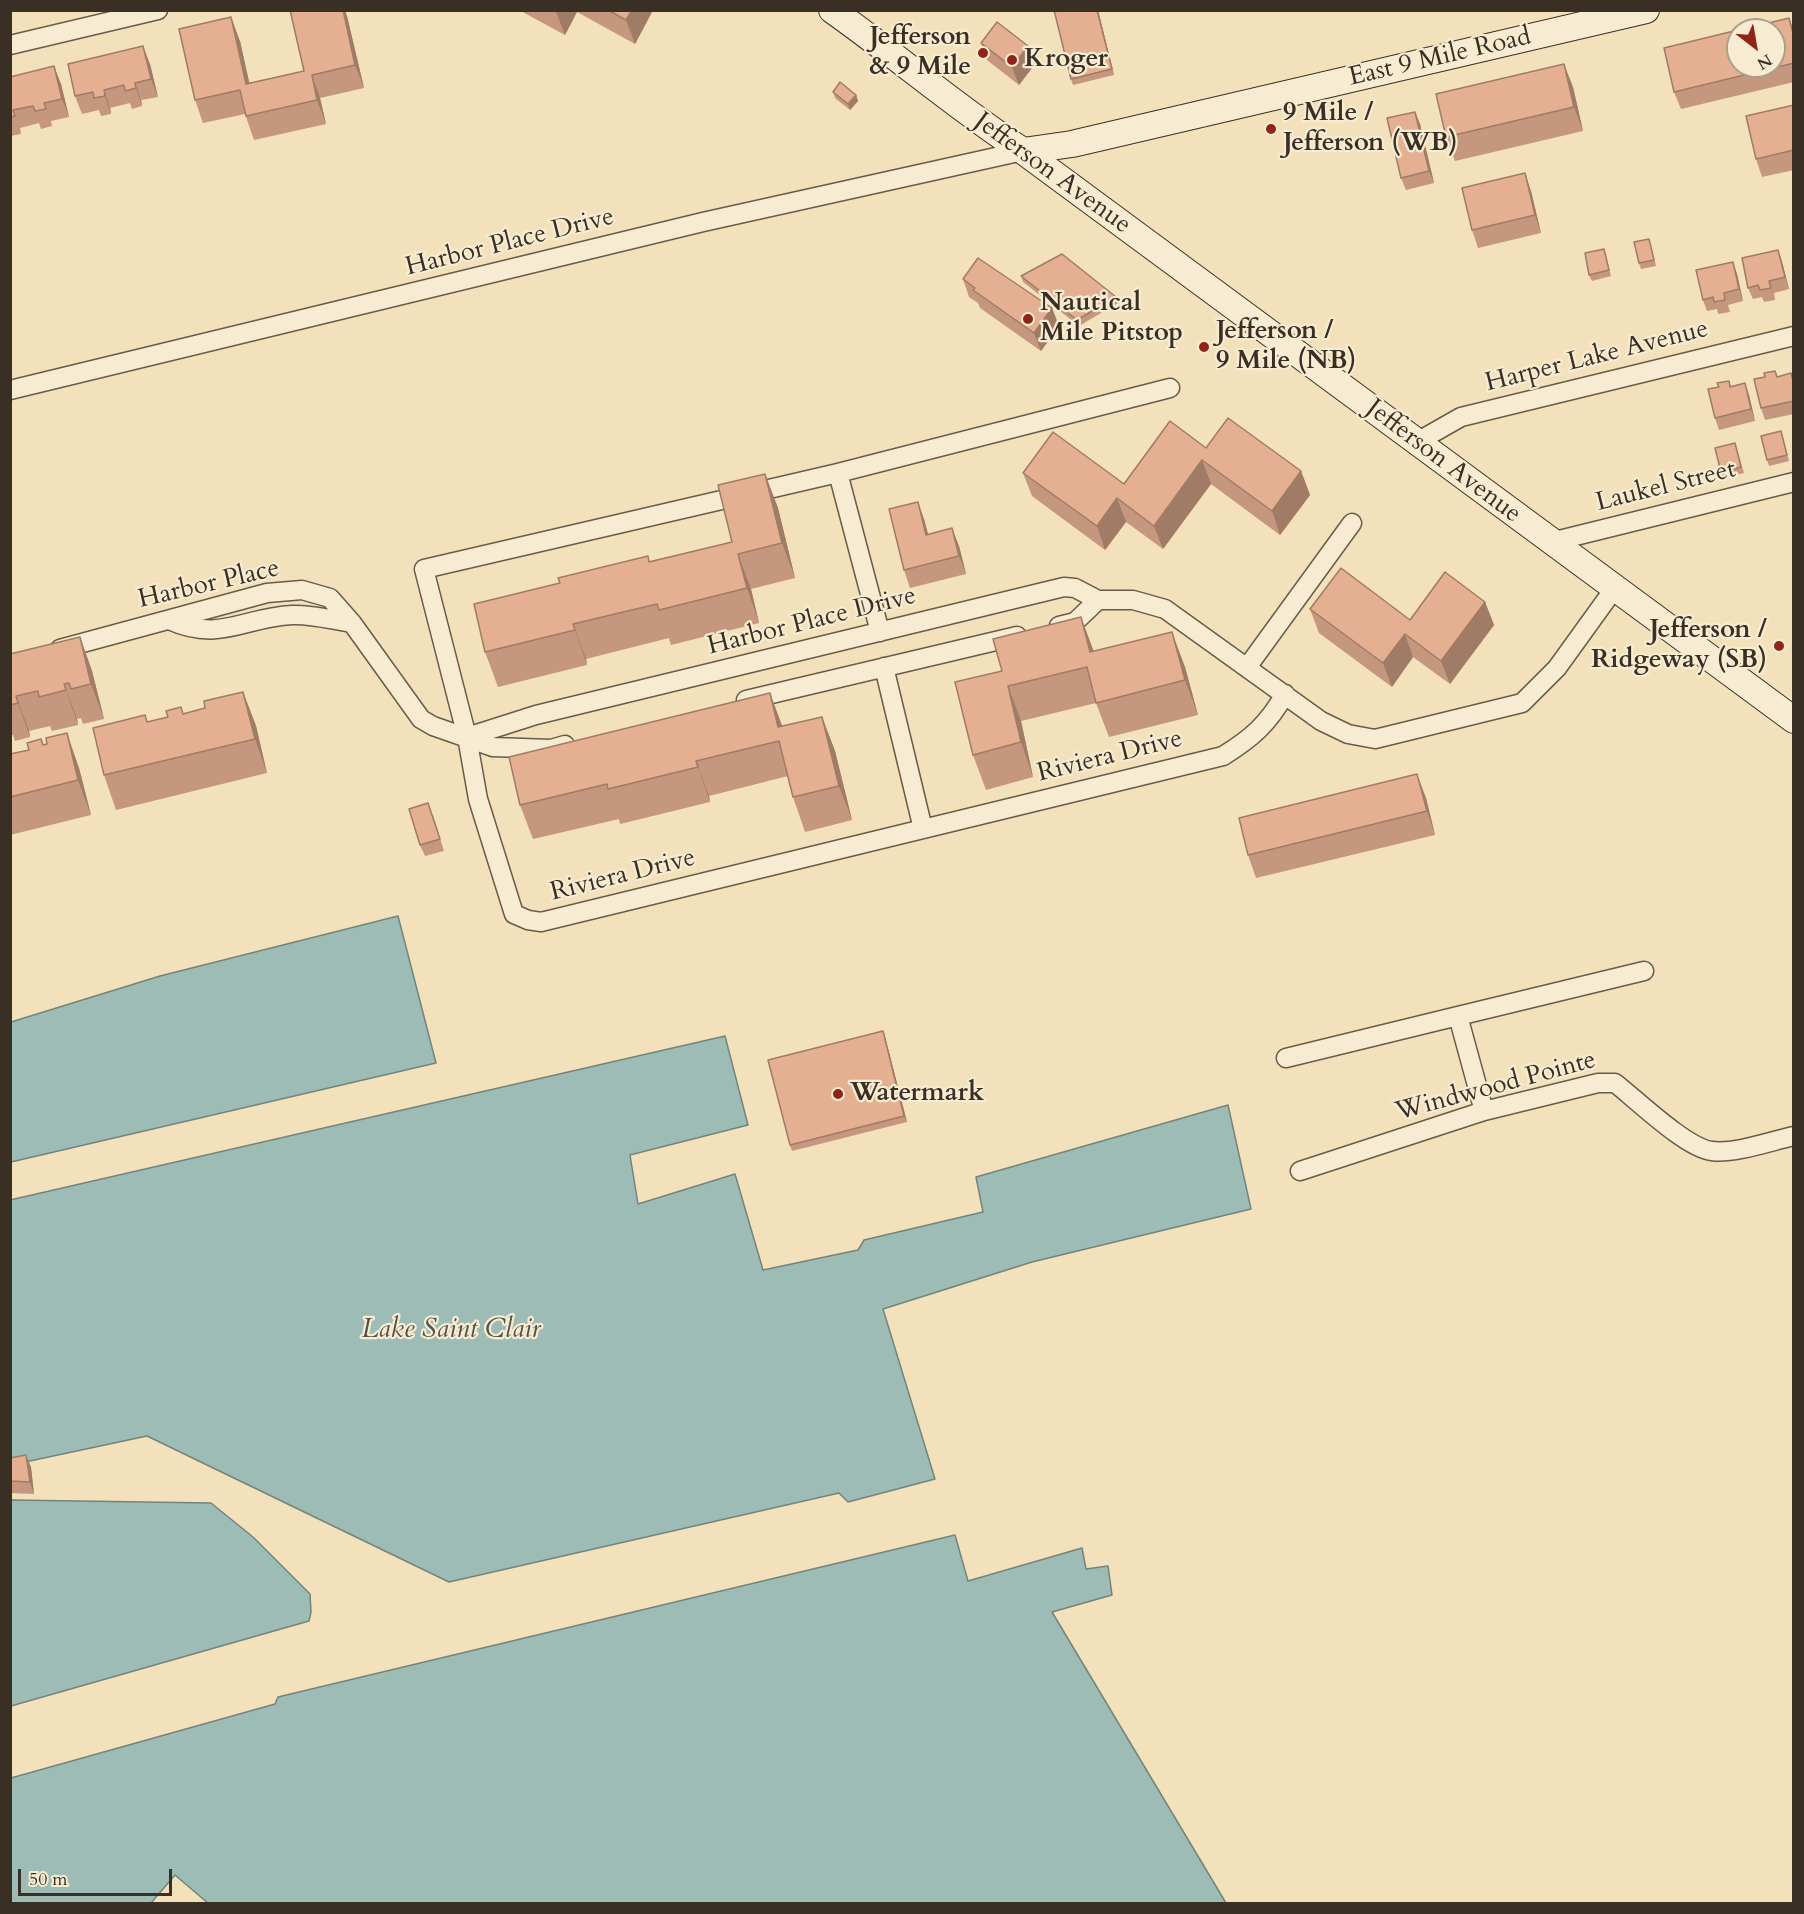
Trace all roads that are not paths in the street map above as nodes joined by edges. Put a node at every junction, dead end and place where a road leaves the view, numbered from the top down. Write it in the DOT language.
graph roads {
  1 [pos="158,10"];
  2 [pos="832,10"];
  3 [pos="1646,10"];
  4 [pos="10,45"];
  5 [pos="1023,152"];
  6 [pos="1794,336"];
  7 [pos="1170,388"];
  8 [pos="10,390"];
  9 [pos="1417,442"];
  10 [pos="838,473"];
  11 [pos="1794,482"];
  12 [pos="1352,523"];
  13 [pos="1551,542"];
  14 [pos="1614,588"];
  15 [pos="302,590"];
  16 [pos="1098,600"];
  17 [pos="231,602"];
  18 [pos="169,620"];
  19 [pos="352,623"];
  20 [pos="237,626"];
  21 [pos="880,632"];
  22 [pos="45,653"];
  23 [pos="884,666"];
  24 [pos="1248,666"];
  25 [pos="1285,694"];
  26 [pos="723,706"];
  27 [pos="1794,720"];
  28 [pos="467,737"];
  29 [pos="585,740"];
  30 [pos="923,829"];
  31 [pos="1644,971"];
  32 [pos="1458,1016"];
  33 [pos="1286,1058"];
  34 [pos="1484,1111"];
  35 [pos="1794,1136"];
  36 [pos="1299,1171"];
  1 -- 4 [label="street"];
  2 -- 5 [label="main road, Jefferson Avenue"];
  3 -- 5 [label="main road, East 9 Mile Road"];
  5 -- 8 [label="street, Harbor Place Drive"];
  5 -- 9 [label="main road, Jefferson Avenue"];
  6 -- 9 [label="street, Harper Lake Avenue"];
  7 -- 10 [label="street, Riviera Drive"];
  9 -- 13 [label="main road, Jefferson Avenue"];
  10 -- 21 [label="street"];
  10 -- 28 [label="street, Riviera Drive"];
  11 -- 13 [label="street, Laukel Street"];
  12 -- 24 [label="street"];
  13 -- 14 [label="main road, Jefferson Avenue"];
  14 -- 25 [label="street"];
  14 -- 27 [label="main road, Jefferson Avenue"];
  15 -- 17 [label="street, Harbor Place"];
  15 -- 18 [label="street"];
  15 -- 19 [label="street, Harbor Place"];
  16 -- 21 [label="street, Harbor Place Drive"];
  16 -- 23 [label="street"];
  16 -- 24 [label="street"];
  17 -- 18 [label="street, Harbor Place"];
  17 -- 20 [label="street"];
  18 -- 20 [label="street"];
  18 -- 22 [label="street, Harbor Place"];
  19 -- 20 [label="street"];
  19 -- 28 [label="street, Harbor Place"];
  21 -- 28 [label="street, Harbor Place Drive"];
  23 -- 26 [label="street"];
  23 -- 30 [label="street"];
  24 -- 25 [label="street"];
  25 -- 30 [label="street, Riviera Drive"];
  28 -- 29 [label="street"];
  28 -- 30 [label="street, Riviera Drive"];
  31 -- 32 [label="street"];
  32 -- 33 [label="street"];
  32 -- 34 [label="street"];
  34 -- 35 [label="street, Windwood Pointe"];
  34 -- 36 [label="street, Windwood Pointe"];
}
